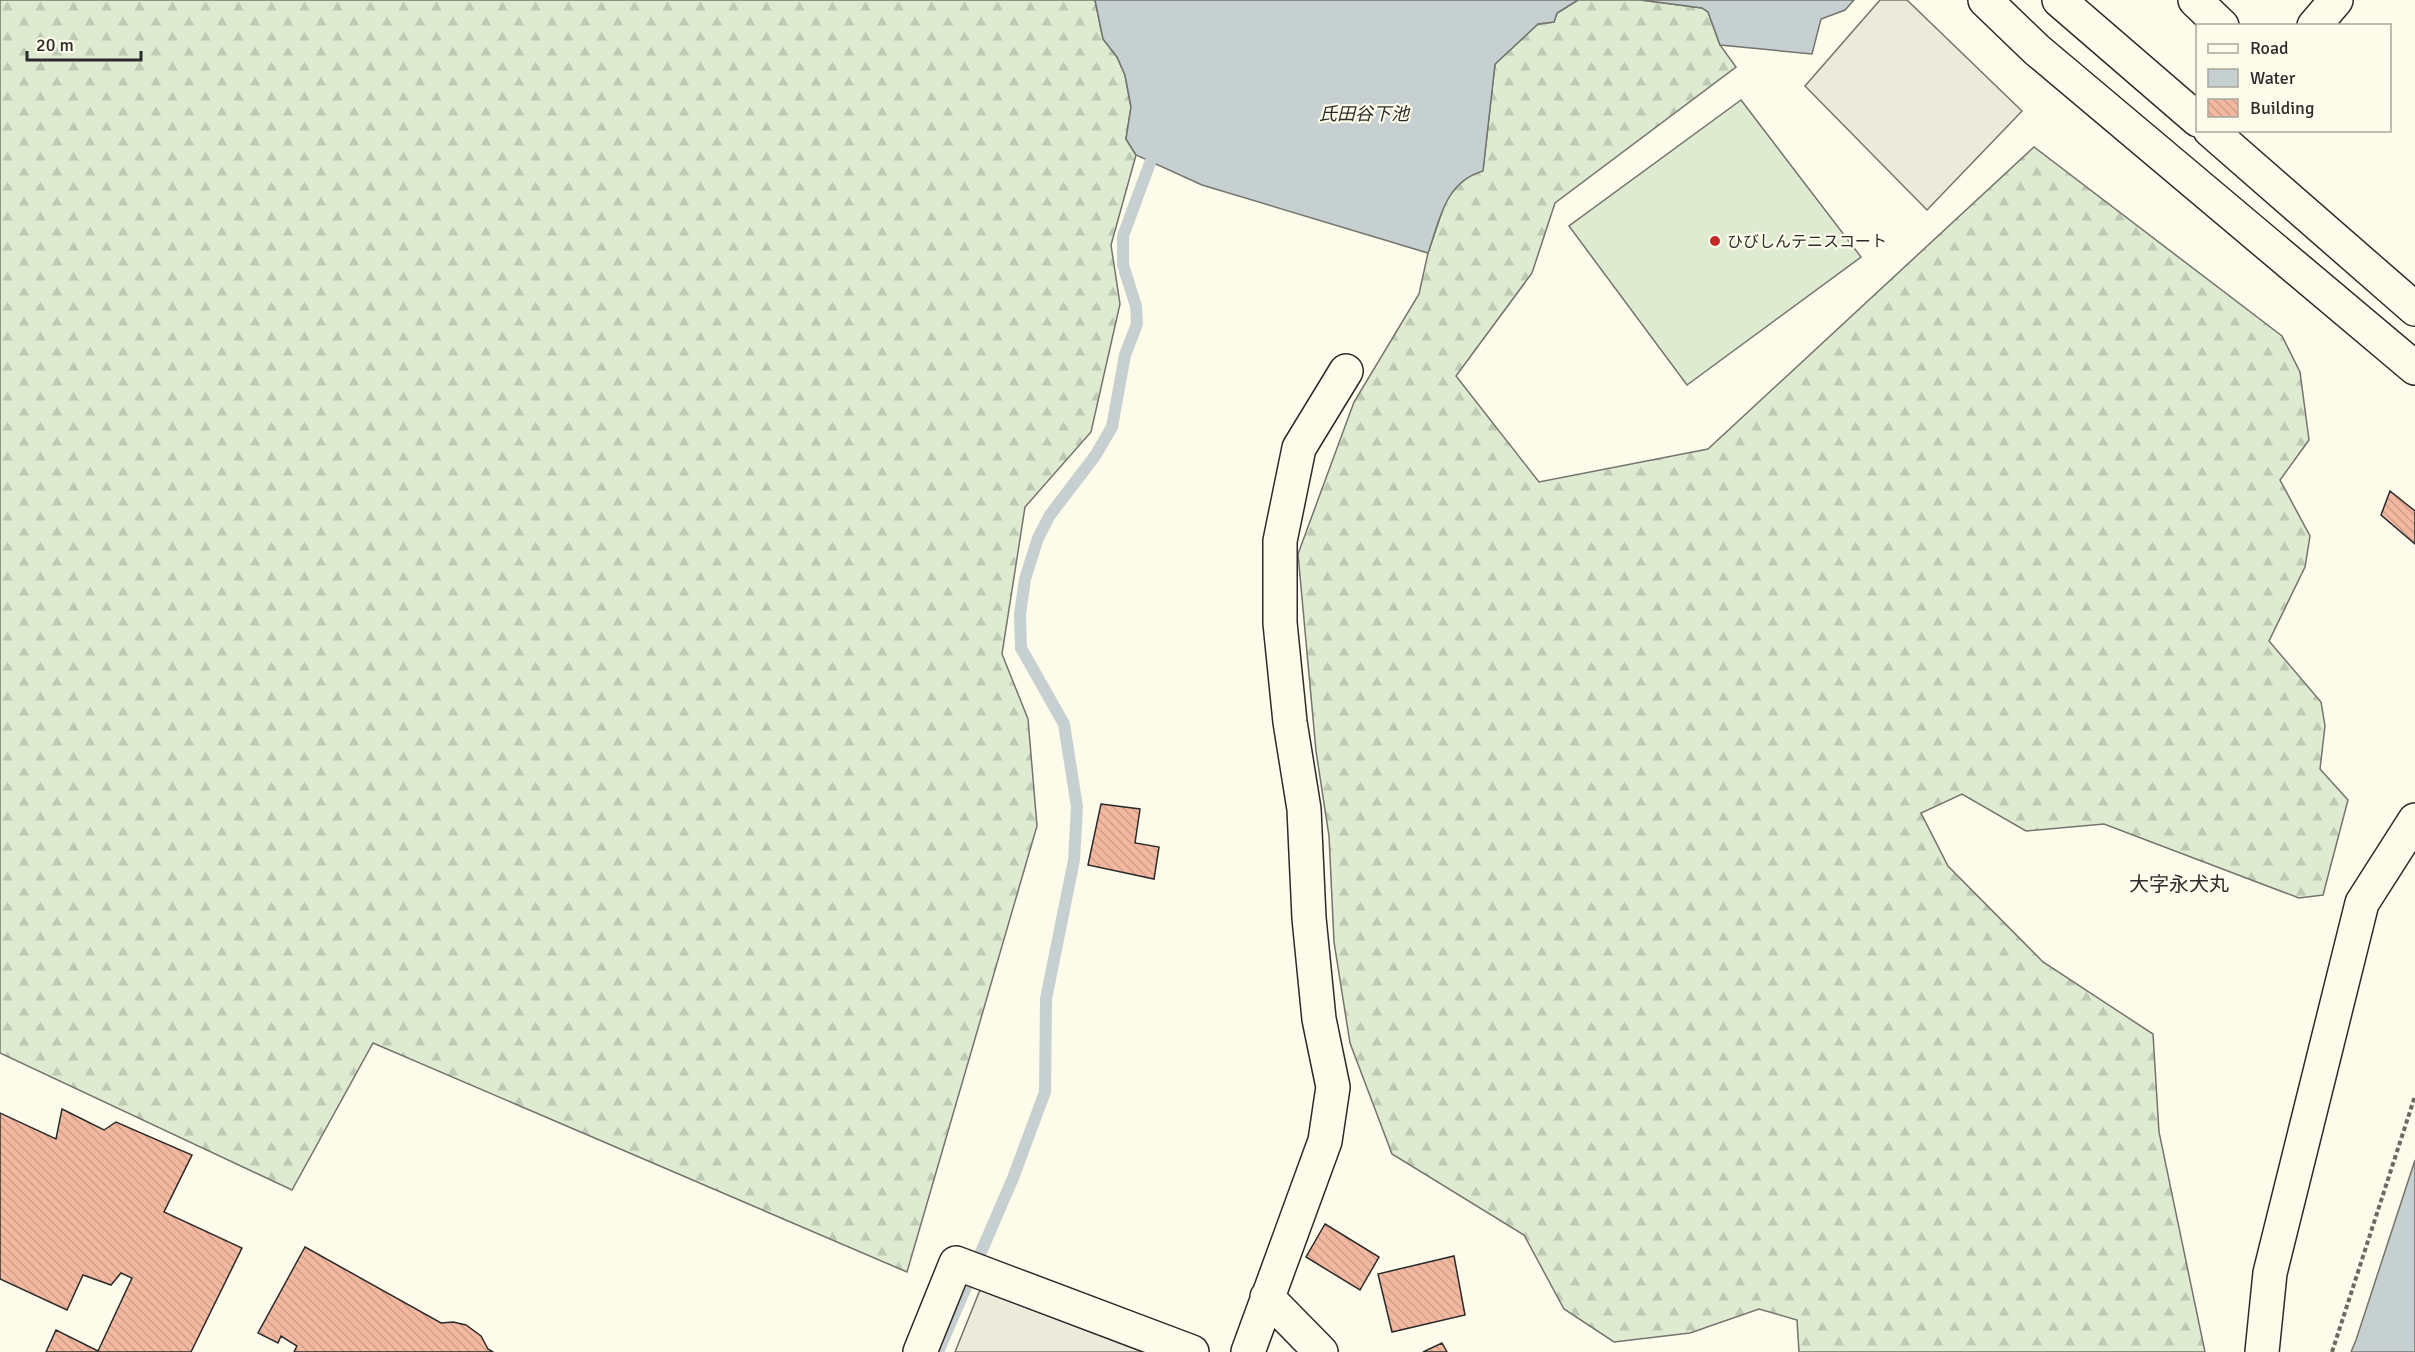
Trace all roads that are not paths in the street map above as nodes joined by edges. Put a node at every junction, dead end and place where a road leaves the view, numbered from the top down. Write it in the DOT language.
graph roads {
  1 [pos="1984,0"];
  2 [pos="2059,0"];
  3 [pos="2195,0"];
  4 [pos="2336,0"];
  5 [pos="2220,24"];
  6 [pos="2316,24"];
  7 [pos="2196,118"];
  8 [pos="2212,132"];
  9 [pos="2415,309"];
  10 [pos="2415,316"];
  11 [pos="2387,345"];
  12 [pos="2415,368"];
  13 [pos="1346,371"];
  14 [pos="2415,819"];
  15 [pos="1267,1297"];
  16 [pos="920,1352"];
  17 [pos="1192,1352"];
  18 [pos="1248,1352"];
  19 [pos="1321,1352"];
  20 [pos="2262,1352"];
  1 -- 11 [label="street"];
  2 -- 7 [label="street"];
  3 -- 5 [label="street"];
  4 -- 6 [label="street"];
  8 -- 9 [label="street"];
  10 -- 11 [label="street"];
  11 -- 12 [label="street"];
  13 -- 15 [label="street"];
  14 -- 20 [label="street"];
  15 -- 18 [label="street"];
  15 -- 19 [label="street"];
  16 -- 17 [label="street"];
}
